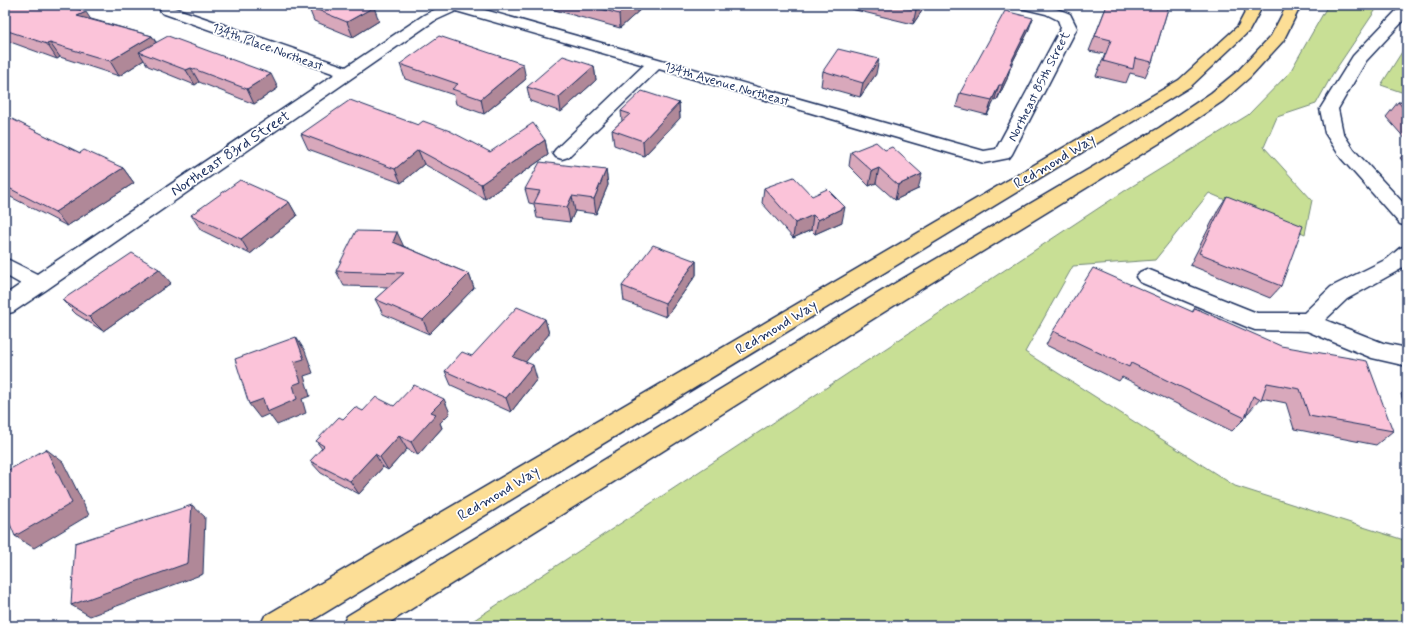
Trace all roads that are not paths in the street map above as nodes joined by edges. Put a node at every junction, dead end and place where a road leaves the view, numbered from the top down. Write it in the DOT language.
graph roads {
  1 [pos="1026,5"];
  2 [pos="1256,5"];
  3 [pos="1294,5"];
  4 [pos="454,6"];
  5 [pos="167,10"];
  6 [pos="1407,13"];
  7 [pos="656,63"];
  8 [pos="348,73"];
  9 [pos="562,153"];
  10 [pos="1003,154"];
  11 [pos="1407,218"];
  12 [pos="1407,253"];
  13 [pos="5,266"];
  14 [pos="1147,277"];
  15 [pos="38,284"];
  16 [pos="5,306"];
  17 [pos="1309,322"];
  18 [pos="1407,357"];
  19 [pos="275,626"];
  20 [pos="357,626"];
  1 -- 10 [label="street, Northeast 85th Street"];
  2 -- 19 [label="main road, Redmond Way"];
  3 -- 20 [label="main road"];
  4 -- 7 [label="street, 134th Avenue Northeast"];
  4 -- 8 [label="street, Northeast 83rd Street"];
  5 -- 8 [label="street, 134th Place Northeast"];
  6 -- 11 [label="street"];
  7 -- 9 [label="street"];
  7 -- 10 [label="street, 134th Avenue Northeast"];
  8 -- 15 [label="street, Northeast 83rd Street"];
  12 -- 17 [label="street"];
  13 -- 15 [label="street"];
  14 -- 17 [label="street"];
  15 -- 16 [label="street, Northeast 83rd Street"];
  17 -- 18 [label="street"];
}
